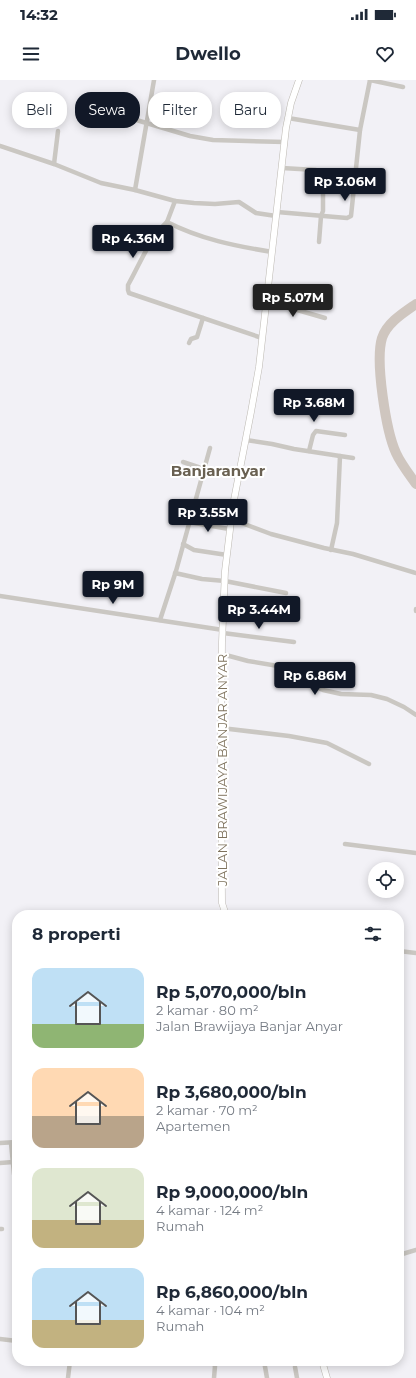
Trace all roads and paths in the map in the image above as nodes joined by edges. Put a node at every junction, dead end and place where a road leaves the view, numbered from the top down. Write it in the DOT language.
graph roads {
  1 [pos="154,80"];
  2 [pos="299,80"];
  3 [pos="370,80"];
  4 [pos="377,81"];
  5 [pos="403,87"];
  6 [pos="288,118"];
  7 [pos="140,121"];
  8 [pos="146,123"];
  9 [pos="360,130"];
  10 [pos="58,131"];
  11 [pos="285,142"];
  12 [pos="0,146"];
  13 [pos="54,164"];
  14 [pos="282,168"];
  15 [pos="316,170"];
  16 [pos="323,189"];
  17 [pos="134,190"];
  18 [pos="174,200"];
  19 [pos="277,214"];
  20 [pos="321,216"];
  21 [pos="167,222"];
  22 [pos="319,242"];
  23 [pos="272,252"];
  24 [pos="266,301"];
  25 [pos="202,318"];
  26 [pos="324,318"];
  27 [pos="262,338"];
  28 [pos="189,343"];
  29 [pos="345,435"];
  30 [pos="246,440"];
  31 [pos="210,448"];
  32 [pos="309,451"];
  33 [pos="340,456"];
  34 [pos="353,458"];
  35 [pos="182,462"];
  36 [pos="204,469"];
  37 [pos="238,477"];
  38 [pos="231,519"];
  39 [pos="189,522"];
  40 [pos="230,529"];
  41 [pos="183,544"];
  42 [pos="331,550"];
  43 [pos="226,555"];
  44 [pos="175,573"];
  45 [pos="416,573"];
  46 [pos="225,581"];
  47 [pos="286,593"];
  48 [pos="0,596"];
  49 [pos="160,620"];
  50 [pos="223,631"];
  51 [pos="294,642"];
  52 [pos="222,654"];
  53 [pos="416,715"];
  54 [pos="221,728"];
  55 [pos="369,764"];
  56 [pos="345,844"];
  57 [pos="416,853"];
  58 [pos="224,910"];
  59 [pos="404,952"];
  60 [pos="416,953"];
  61 [pos="12,1142"];
  62 [pos="0,1143"];
  63 [pos="12,1162"];
  64 [pos="0,1163"];
  65 [pos="416,1250"];
  66 [pos="404,1254"];
  67 [pos="0,1339"];
  68 [pos="12,1340"];
  69 [pos="69,1366"];
  70 [pos="215,1366"];
  71 [pos="265,1366"];
  72 [pos="323,1366"];
  73 [pos="295,1367"];
  74 [pos="68,1378"];
  75 [pos="214,1378"];
  76 [pos="267,1378"];
  77 [pos="297,1378"];
  78 [pos="327,1378"];
  1 -- 8 [label="street"];
  2 -- 6 [label="street, JALAN BRAWIJAYA BANJAR ANYAR"];
  3 -- 4 [label="street"];
  3 -- 9 [label="street"];
  4 -- 5 [label="street"];
  6 -- 9 [label="street"];
  6 -- 11 [label="street, JALAN BRAWIJAYA BANJAR ANYAR"];
  7 -- 8 [label="street"];
  8 -- 11 [label="street"];
  8 -- 17 [label="street"];
  9 -- 20 [label="street"];
  10 -- 13 [label="street"];
  11 -- 14 [label="street, JALAN BRAWIJAYA BANJAR ANYAR"];
  12 -- 13 [label="street"];
  13 -- 17 [label="street"];
  14 -- 15 [label="street"];
  14 -- 19 [label="street, JALAN BRAWIJAYA BANJAR ANYAR"];
  16 -- 20 [label="street"];
  17 -- 18 [label="street"];
  18 -- 19 [label="street"];
  18 -- 21 [label="street"];
  19 -- 20 [label="street"];
  19 -- 23 [label="street, JALAN BRAWIJAYA BANJAR ANYAR"];
  20 -- 22 [label="street"];
  21 -- 23 [label="street"];
  21 -- 25 [label="street"];
  23 -- 24 [label="street, JALAN BRAWIJAYA BANJAR ANYAR"];
  24 -- 26 [label="street"];
  24 -- 27 [label="street, JALAN BRAWIJAYA BANJAR ANYAR"];
  25 -- 27 [label="street"];
  25 -- 28 [label="street"];
  27 -- 30 [label="street, JALAN BRAWIJAYA BANJAR ANYAR"];
  29 -- 32 [label="street"];
  30 -- 32 [label="street"];
  30 -- 37 [label="street, JALAN BRAWIJAYA BANJAR ANYAR"];
  31 -- 36 [label="street"];
  32 -- 33 [label="street"];
  33 -- 34 [label="street"];
  33 -- 42 [label="street"];
  35 -- 36 [label="street"];
  36 -- 37 [label="street"];
  36 -- 39 [label="street"];
  37 -- 38 [label="street, JALAN BRAWIJAYA BANJAR ANYAR"];
  38 -- 40 [label="street, JALAN BRAWIJAYA BANJAR ANYAR"];
  38 -- 42 [label="street"];
  39 -- 40 [label="street"];
  39 -- 41 [label="street"];
  40 -- 43 [label="street, JALAN BRAWIJAYA BANJAR ANYAR"];
  41 -- 43 [label="street"];
  41 -- 44 [label="street"];
  42 -- 45 [label="street"];
  43 -- 46 [label="street, JALAN BRAWIJAYA BANJAR ANYAR"];
  44 -- 46 [label="street"];
  44 -- 49 [label="street"];
  46 -- 47 [label="street"];
  46 -- 50 [label="street, JALAN BRAWIJAYA BANJAR ANYAR"];
  48 -- 49 [label="street"];
  49 -- 50 [label="street"];
  50 -- 51 [label="street"];
  50 -- 52 [label="street, JALAN BRAWIJAYA BANJAR ANYAR"];
  52 -- 53 [label="street"];
  52 -- 54 [label="street, JALAN BRAWIJAYA BANJAR ANYAR"];
  54 -- 55 [label="street"];
  54 -- 58 [label="street, JALAN BRAWIJAYA BANJAR ANYAR"];
  56 -- 57 [label="street"];
  59 -- 60 [label="street"];
  61 -- 62 [label="street"];
  63 -- 64 [label="street"];
  65 -- 66 [label="street"];
  67 -- 68 [label="street"];
  69 -- 74 [label="street"];
  70 -- 75 [label="street"];
  71 -- 76 [label="street"];
  72 -- 78 [label="street"];
  73 -- 77 [label="street"];
}
